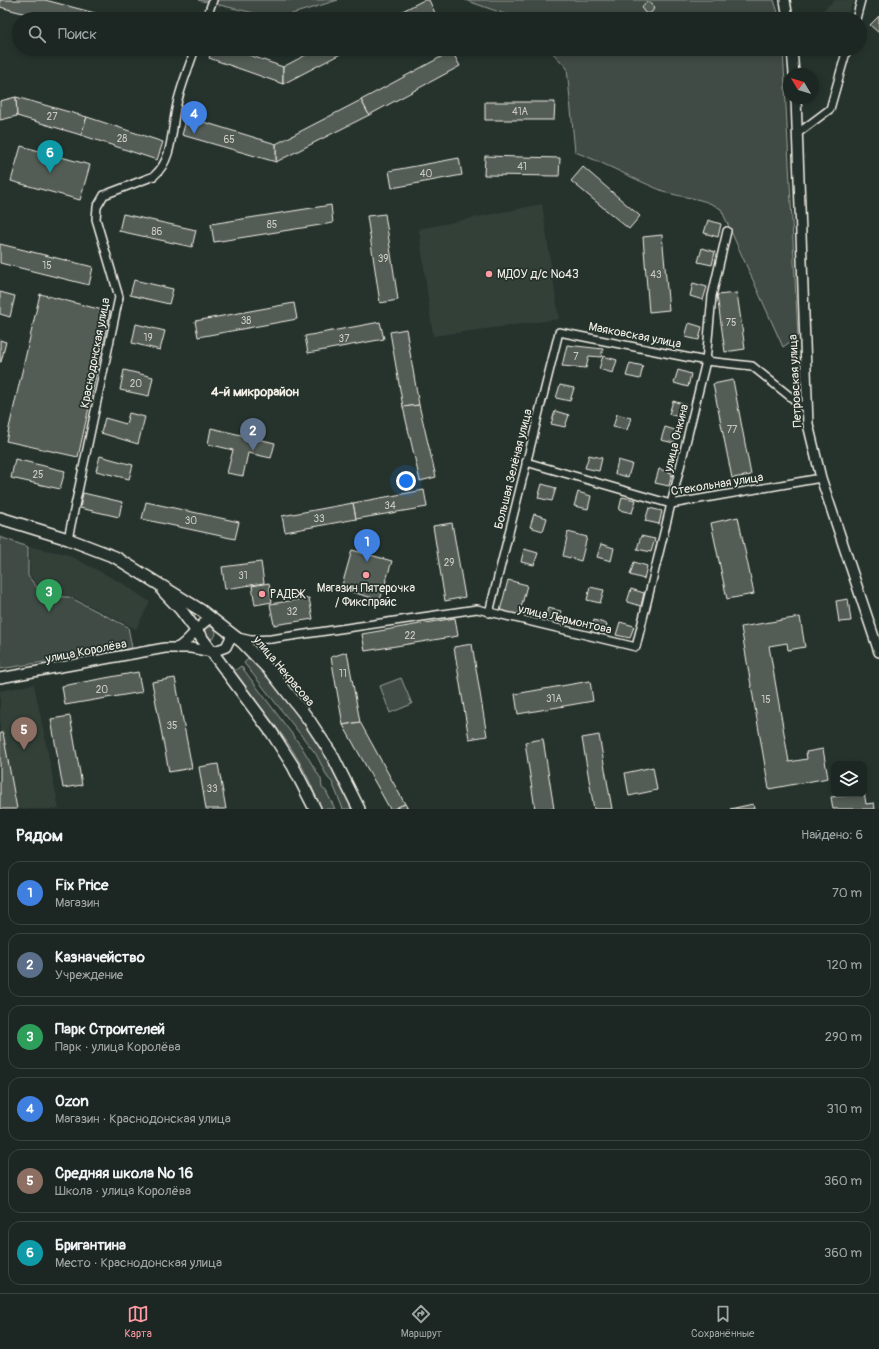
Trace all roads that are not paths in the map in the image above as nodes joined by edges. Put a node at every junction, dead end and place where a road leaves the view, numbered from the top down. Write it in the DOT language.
graph roads {
  1 [pos="213,0"];
  2 [pos="785,0"];
  3 [pos="861,0"];
  4 [pos="209,12"];
  5 [pos="787,12"];
  6 [pos="858,12"];
  7 [pos="193,56"];
  8 [pos="793,56"];
  9 [pos="845,56"];
  10 [pos="794,68"];
  11 [pos="796,104"];
  12 [pos="798,133"];
  13 [pos="727,231"];
  14 [pos="559,332"];
  15 [pos="706,361"];
  16 [pos="807,410"];
  17 [pos="526,462"];
  18 [pos="821,478"];
  19 [pos="671,504"];
  20 [pos="0,518"];
  21 [pos="68,539"];
  22 [pos="155,582"];
  23 [pos="489,613"];
  24 [pos="211,618"];
  25 [pos="196,631"];
  26 [pos="232,635"];
  27 [pos="636,647"];
  28 [pos="177,648"];
  29 [pos="212,652"];
  30 [pos="879,652"];
  31 [pos="0,678"];
  32 [pos="315,809"];
  33 [pos="359,809"];
  1 -- 4 [label="street"];
  2 -- 5 [label="street"];
  3 -- 6 [label="street"];
  7 -- 21 [label="street, Краснодонская улица"];
  8 -- 10 [label="street"];
  9 -- 12 [label="street"];
  11 -- 12 [label="street, Петровская улица"];
  12 -- 16 [label="street, Петровская улица"];
  13 -- 15 [label="street, улица Онкина"];
  14 -- 15 [label="street, Маяковская улица"];
  14 -- 17 [label="street, Большая Зелёная улица"];
  15 -- 16 [label="street, Маяковская улица"];
  15 -- 19 [label="street, улица Онкина"];
  16 -- 18 [label="street, Петровская улица"];
  17 -- 19 [label="street, Стекольная улица"];
  17 -- 23 [label="street, Большая Зелёная улица"];
  18 -- 19 [label="street, Стекольная улица"];
  18 -- 30 [label="street, Петровская улица"];
  19 -- 27 [label="street, улица Онкина"];
  20 -- 21 [label="main road, улица Некрасова"];
  21 -- 22 [label="main road, улица Некрасова"];
  22 -- 24 [label="main road, улица Некрасова"];
  22 -- 25 [label="main road, улица Некрасова"];
  23 -- 26 [label="street, улица Лермонтова"];
  23 -- 27 [label="street, улица Лермонтова"];
  24 -- 25 [label="street"];
  24 -- 26 [label="main road, улица Некрасова"];
  25 -- 28 [label="street"];
  25 -- 29 [label="main road, улица Некрасова"];
  26 -- 29 [label="street"];
  26 -- 33 [label="main road, улица Некрасова"];
  28 -- 29 [label="street, улица Королёва"];
  28 -- 31 [label="street, улица Королёва"];
  29 -- 32 [label="main road, улица Некрасова"];
}
